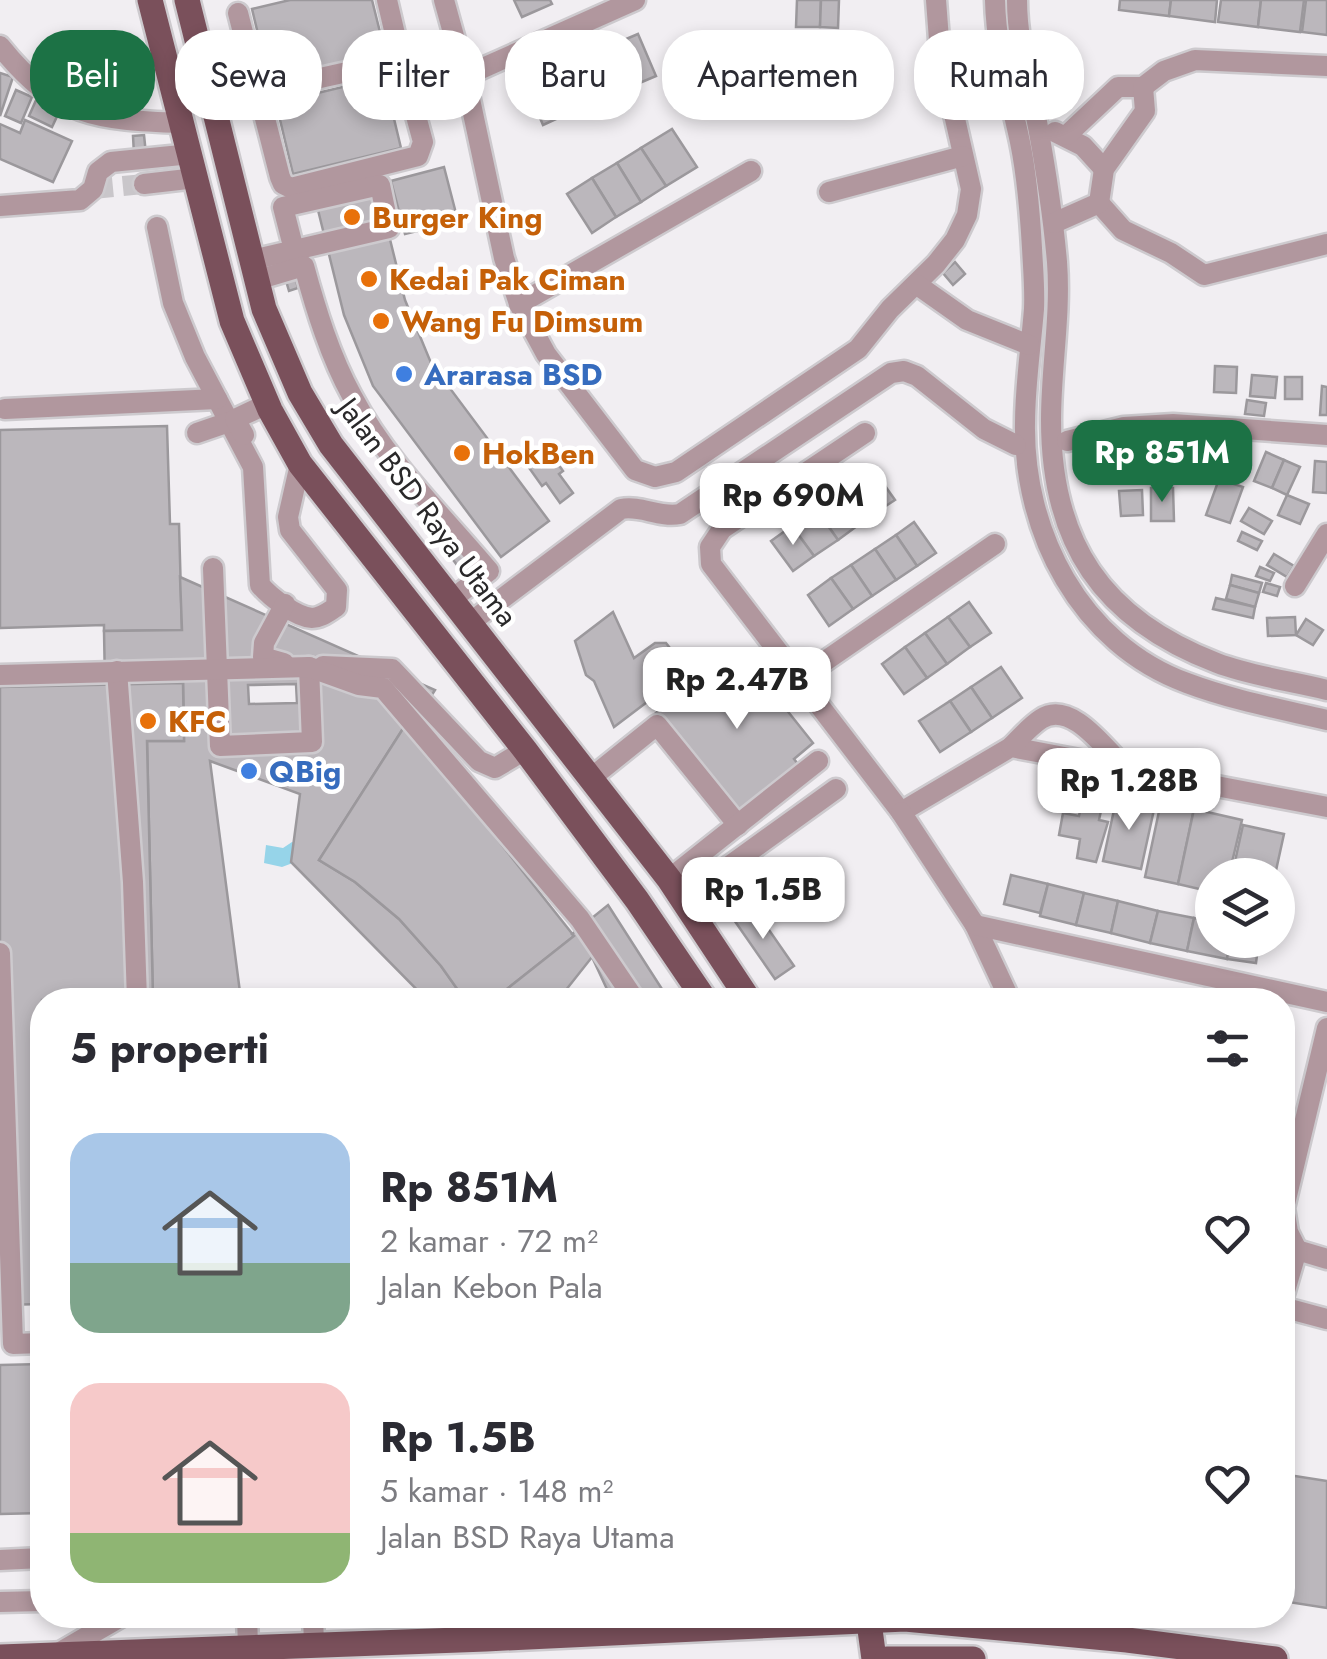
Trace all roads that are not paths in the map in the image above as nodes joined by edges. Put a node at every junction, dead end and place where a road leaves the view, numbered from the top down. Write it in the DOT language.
graph roads {
  1 [pos="150,0"];
  2 [pos="187,0"];
  3 [pos="388,0"];
  4 [pos="444,0"];
  5 [pos="636,0"];
  6 [pos="936,0"];
  7 [pos="995,0"];
  8 [pos="1018,0"];
  9 [pos="238,13"];
  10 [pos="194,30"];
  11 [pos="242,30"];
  12 [pos="394,30"];
  13 [pos="452,30"];
  14 [pos="0,46"];
  15 [pos="1327,66"];
  16 [pos="485,67"];
  17 [pos="1143,87"];
  18 [pos="216,120"];
  19 [pos="265,120"];
  20 [pos="418,120"];
  21 [pos="474,120"];
  22 [pos="183,124"];
  23 [pos="1038,128"];
  24 [pos="1067,135"];
  25 [pos="964,156"];
  26 [pos="193,166"];
  27 [pos="1104,169"];
  28 [pos="751,171"];
  29 [pos="144,184"];
  30 [pos="829,192"];
  31 [pos="1100,203"];
  32 [pos="0,206"];
  33 [pos="1054,223"];
  34 [pos="157,226"];
  35 [pos="1327,244"];
  36 [pos="299,258"];
  37 [pos="254,270"];
  38 [pos="916,284"];
  39 [pos="519,304"];
  40 [pos="1029,345"];
  41 [pos="217,399"];
  42 [pos="267,404"];
  43 [pos="5,409"];
  44 [pos="229,422"];
  45 [pos="197,433"];
  46 [pos="864,433"];
  47 [pos="1327,435"];
  48 [pos="1067,441"];
  49 [pos="1016,445"];
  50 [pos="300,464"];
  51 [pos="389,521"];
  52 [pos="1327,534"];
  53 [pos="995,544"];
  54 [pos="362,546"];
  55 [pos="265,567"];
  56 [pos="1086,567"];
  57 [pos="213,568"];
  58 [pos="1063,579"];
  59 [pos="1295,586"];
  60 [pos="452,600"];
  61 [pos="285,604"];
  62 [pos="470,622"];
  63 [pos="309,667"];
  64 [pos="217,669"];
  65 [pos="117,671"];
  66 [pos="0,675"];
  67 [pos="799,679"];
  68 [pos="1327,690"];
  69 [pos="1327,720"];
  70 [pos="1010,747"];
  71 [pos="524,750"];
  72 [pos="818,761"];
  73 [pos="1128,771"];
  74 [pos="591,778"];
  75 [pos="836,789"];
  76 [pos="1327,807"];
  77 [pos="901,812"];
  78 [pos="738,825"];
  79 [pos="676,889"];
  80 [pos="975,924"];
  81 [pos="0,952"];
  82 [pos="137,988"];
  83 [pos="627,988"];
  84 [pos="697,988"];
  85 [pos="741,988"];
  86 [pos="1004,988"];
  87 [pos="1264,988"];
  88 [pos="1295,995"];
  89 [pos="1327,1002"];
  90 [pos="1327,1028"];
  91 [pos="1295,1150"];
  92 [pos="1295,1245"];
  93 [pos="1297,1250"];
  94 [pos="1295,1257"];
  95 [pos="1327,1259"];
  96 [pos="1295,1308"];
  97 [pos="1327,1319"];
  98 [pos="30,1343"];
  99 [pos="30,1559"];
  100 [pos="0,1560"];
  101 [pos="30,1601"];
  102 [pos="0,1602"];
  103 [pos="102,1628"];
  104 [pos="247,1628"];
  105 [pos="313,1628"];
  106 [pos="633,1628"];
  107 [pos="870,1628"];
  108 [pos="905,1628"];
  109 [pos="1106,1628"];
  110 [pos="314,1645"];
  111 [pos="248,1646"];
  112 [pos="56,1655"];
  113 [pos="0,1657"];
  114 [pos="909,1658"];
  115 [pos="874,1659"];
  116 [pos="887,1659"];
  117 [pos="974,1659"];
  118 [pos="1275,1659"];
  1 -- 22 [label="main road"];
  2 -- 10 [label="main road, Jalan BSD Raya Utama"];
  3 -- 12 [label="street"];
  4 -- 13 [label="street"];
  5 -- 16 [label="street"];
  6 -- 25 [label="street"];
  7 -- 40 [label="street"];
  8 -- 23 [label="street"];
  9 -- 11 [label="street"];
  14 -- 22 [label="street"];
  15 -- 17 [label="street"];
  17 -- 24 [label="street"];
  17 -- 27 [label="street"];
  18 -- 37 [label="main road, Jalan BSD Raya Utama"];
  19 -- 20 [label="street"];
  21 -- 39 [label="street"];
  22 -- 26 [label="main road"];
  23 -- 24 [label="street"];
  23 -- 33 [label="street"];
  24 -- 27 [label="street"];
  25 -- 30 [label="street"];
  25 -- 38 [label="street"];
  26 -- 29 [label="street"];
  26 -- 32 [label="street"];
  26 -- 42 [label="main road"];
  27 -- 31 [label="street"];
  28 -- 39 [label="street"];
  31 -- 33 [label="street"];
  31 -- 35 [label="street"];
  33 -- 56 [label="street"];
  34 -- 41 [label="street"];
  36 -- 36 [label="street"];
  36 -- 37 [label="street"];
  36 -- 60 [label="street"];
  37 -- 51 [label="main road, Jalan BSD Raya Utama"];
  38 -- 39 [label="street"];
  38 -- 40 [label="street"];
  40 -- 58 [label="street"];
  41 -- 43 [label="street"];
  41 -- 44 [label="street"];
  42 -- 50 [label="main road"];
  42 -- 55 [label="street"];
  44 -- 45 [label="street"];
  44 -- 61 [label="street"];
  46 -- 67 [label="street"];
  47 -- 48 [label="street"];
  49 -- 62 [label="street"];
  50 -- 54 [label="main road"];
  50 -- 61 [label="street"];
  51 -- 54 [label="main road"];
  51 -- 60 [label="main road, Jalan BSD Raya Utama"];
  52 -- 59 [label="street"];
  53 -- 67 [label="street"];
  54 -- 71 [label="main road"];
  56 -- 58 [label="street"];
  56 -- 68 [label="street"];
  57 -- 64 [label="street"];
  58 -- 69 [label="street"];
  60 -- 62 [label="main road, Jalan BSD Raya Utama"];
  61 -- 63 [label="street"];
  62 -- 74 [label="main road, Jalan BSD Raya Utama"];
  63 -- 64 [label="street"];
  63 -- 64 [label="street"];
  63 -- 71 [label="street"];
  63 -- 83 [label="street"];
  64 -- 65 [label="street"];
  65 -- 66 [label="street"];
  65 -- 82 [label="street"];
  67 -- 77 [label="street"];
  70 -- 73 [label="street"];
  70 -- 73 [label="street"];
  70 -- 77 [label="street"];
  71 -- 84 [label="main road"];
  72 -- 78 [label="street"];
  73 -- 76 [label="street"];
  74 -- 78 [label="street"];
  74 -- 79 [label="main road, Jalan BSD Raya Utama"];
  75 -- 79 [label="street"];
  77 -- 80 [label="street"];
  78 -- 79 [label="street"];
  79 -- 85 [label="main road, Jalan BSD Raya Utama"];
  80 -- 86 [label="street"];
  80 -- 87 [label="street"];
  81 -- 98 [label="street"];
  88 -- 89 [label="street"];
  90 -- 91 [label="street"];
  92 -- 93 [label="street"];
  93 -- 94 [label="street"];
  93 -- 95 [label="street"];
  96 -- 97 [label="street"];
  99 -- 100 [label="street"];
  101 -- 102 [label="street"];
  103 -- 112 [label="street"];
  104 -- 111 [label="street"];
  105 -- 110 [label="street"];
  106 -- 110 [label="main road"];
  107 -- 115 [label="main road"];
  108 -- 114 [label="main road"];
  109 -- 118 [label="main road"];
  110 -- 111 [label="main road"];
  111 -- 112 [label="main road"];
  112 -- 113 [label="main road"];
  114 -- 116 [label="main road"];
  114 -- 117 [label="main road"];
}
